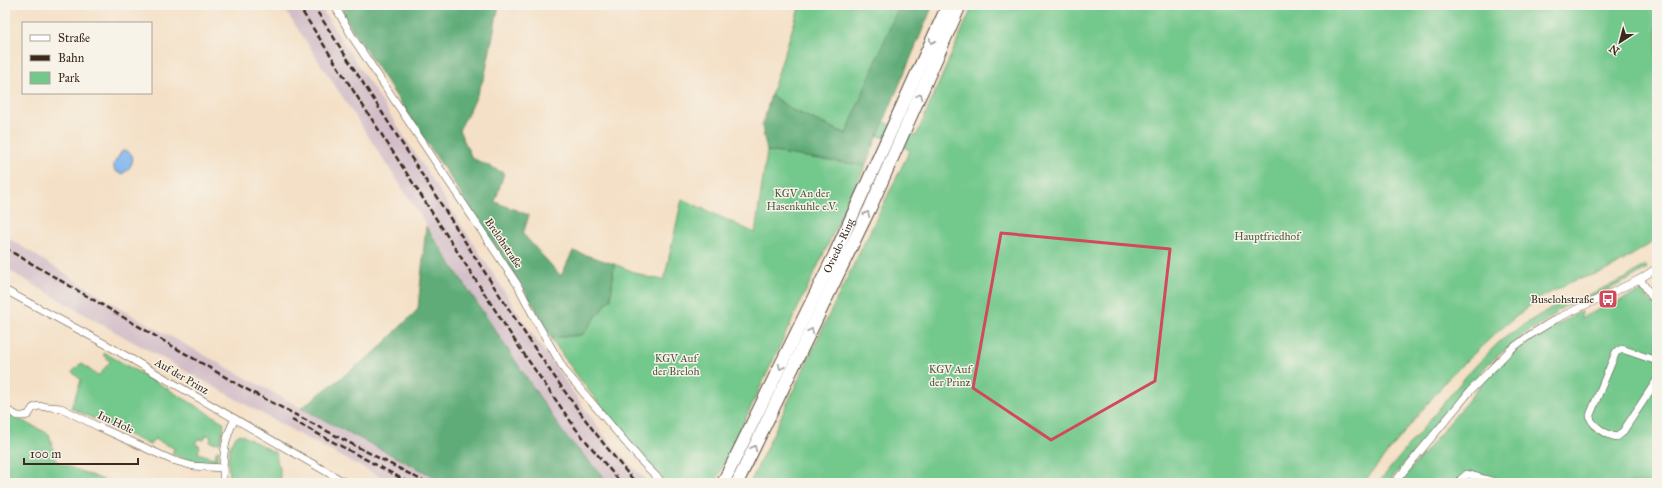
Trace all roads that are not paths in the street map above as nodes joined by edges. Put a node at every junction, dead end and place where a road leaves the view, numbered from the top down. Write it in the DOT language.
graph roads {
  1 [pos="948,5"];
  2 [pos="960,5"];
  3 [pos="336,6"];
  4 [pos="1657,268"];
  5 [pos="1640,279"];
  6 [pos="5,290"];
  7 [pos="1657,300"];
  8 [pos="1657,361"];
  9 [pos="1657,380"];
  10 [pos="5,409"];
  11 [pos="235,419"];
  12 [pos="223,468"];
  13 [pos="222,483"];
  14 [pos="346,483"];
  15 [pos="663,483"];
  16 [pos="723,483"];
  17 [pos="737,483"];
  18 [pos="1394,483"];
  19 [pos="1459,483"];
  20 [pos="1499,483"];
  1 -- 16 [label="highway, Oviedo-Ring, one-way"];
  17 -- 2 [label="highway, Oviedo-Ring, one-way"];
  3 -- 15 [label="street, Brelohstraße"];
  4 -- 5 [label="street"];
  5 -- 7 [label="street"];
  5 -- 18 [label="street"];
  6 -- 11 [label="street, Auf der Prinz"];
  8 -- 9 [label="street"];
  10 -- 12 [label="street, Im Hole"];
  11 -- 12 [label="street"];
  11 -- 14 [label="street, Auf der Prinz"];
  12 -- 13 [label="street"];
  19 -- 20 [label="street"];
}
